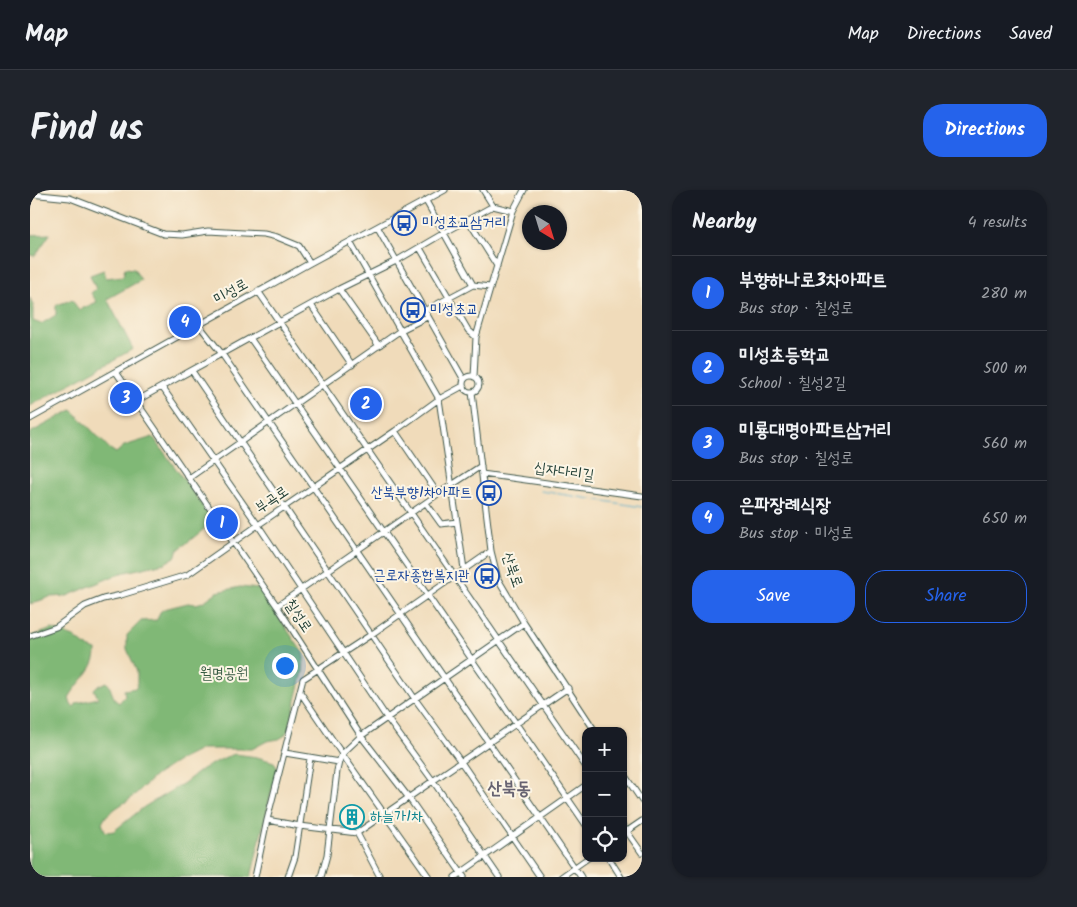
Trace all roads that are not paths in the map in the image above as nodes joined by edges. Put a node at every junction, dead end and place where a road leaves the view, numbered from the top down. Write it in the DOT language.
graph roads {
  1 [pos="445,190"];
  2 [pos="484,190"];
  3 [pos="524,190"];
  4 [pos="30,194"];
  5 [pos="426,201"];
  6 [pos="493,206"];
  7 [pos="513,211"];
  8 [pos="468,220"];
  9 [pos="378,228"];
  10 [pos="444,232"];
  11 [pos="350,242"];
  12 [pos="420,248"];
  13 [pos="396,261"];
  14 [pos="310,263"];
  15 [pos="497,266"];
  16 [pos="369,275"];
  17 [pos="473,285"];
  18 [pos="490,287"];
  19 [pos="339,289"];
  20 [pos="258,291"];
  21 [pos="450,298"];
  22 [pos="310,305"];
  23 [pos="424,311"];
  24 [pos="427,317"];
  25 [pos="280,322"];
  26 [pos="199,325"];
  27 [pos="402,330"];
  28 [pos="476,337"];
  29 [pos="250,338"];
  30 [pos="380,346"];
  31 [pos="222,354"];
  32 [pos="352,365"];
  33 [pos="192,371"];
  34 [pos="116,372"];
  35 [pos="474,377"];
  36 [pos="464,380"];
  37 [pos="323,385"];
  38 [pos="463,386"];
  39 [pos="162,387"];
  40 [pos="472,392"];
  41 [pos="439,399"];
  42 [pos="136,402"];
  43 [pos="296,404"];
  44 [pos="30,419"];
  45 [pos="268,423"];
  46 [pos="396,431"];
  47 [pos="241,442"];
  48 [pos="368,450"];
  49 [pos="213,461"];
  50 [pos="481,466"];
  51 [pos="340,468"];
  52 [pos="482,474"];
  53 [pos="189,478"];
  54 [pos="452,484"];
  55 [pos="313,488"];
  56 [pos="438,494"];
  57 [pos="642,496"];
  58 [pos="426,503"];
  59 [pos="284,507"];
  60 [pos="412,513"];
  61 [pos="457,522"];
  62 [pos="258,525"];
  63 [pos="384,532"];
  64 [pos="234,542"];
  65 [pos="357,551"];
  66 [pos="491,551"];
  67 [pos="464,569"];
  68 [pos="329,570"];
  69 [pos="456,576"];
  70 [pos="301,589"];
  71 [pos="428,594"];
  72 [pos="277,606"];
  73 [pos="400,614"];
  74 [pos="524,624"];
  75 [pos="372,634"];
  76 [pos="30,636"];
  77 [pos="500,640"];
  78 [pos="344,652"];
  79 [pos="472,660"];
  80 [pos="318,668"];
  81 [pos="445,679"];
  82 [pos="568,688"];
  83 [pos="300,692"];
  84 [pos="415,699"];
  85 [pos="544,705"];
  86 [pos="387,718"];
  87 [pos="517,724"];
  88 [pos="593,727"];
  89 [pos="361,736"];
  90 [pos="489,743"];
  91 [pos="285,753"];
  92 [pos="342,754"];
  93 [pos="310,758"];
  94 [pos="582,761"];
  95 [pos="339,762"];
  96 [pos="461,762"];
  97 [pos="627,779"];
  98 [pos="433,781"];
  99 [pos="582,788"];
  100 [pos="409,798"];
  101 [pos="567,798"];
  102 [pos="642,802"];
  103 [pos="385,815"];
  104 [pos="539,817"];
  105 [pos="582,819"];
  106 [pos="267,820"];
  107 [pos="642,821"];
  108 [pos="300,826"];
  109 [pos="331,829"];
  110 [pos="627,831"];
  111 [pos="357,832"];
  112 [pos="627,835"];
  113 [pos="512,837"];
  114 [pos="642,854"];
  115 [pos="485,856"];
  116 [pos="583,862"];
  117 [pos="611,862"];
  118 [pos="575,868"];
  119 [pos="462,875"];
  120 [pos="255,877"];
  121 [pos="288,877"];
  122 [pos="321,877"];
  123 [pos="380,877"];
  124 [pos="429,877"];
  125 [pos="455,877"];
  126 [pos="499,877"];
  127 [pos="540,877"];
  128 [pos="561,877"];
  129 [pos="581,877"];
  130 [pos="622,877"];
  1 -- 5 [label="street, 미성로"];
  2 -- 6 [label="street"];
  3 -- 7 [label="street"];
  4 -- 14 [label="street"];
  5 -- 9 [label="street, 미성로"];
  5 -- 10 [label="street"];
  6 -- 7 [label="street"];
  6 -- 8 [label="street"];
  7 -- 15 [label="street"];
  8 -- 10 [label="street"];
  8 -- 15 [label="street"];
  9 -- 11 [label="street, 미성로"];
  9 -- 13 [label="street"];
  10 -- 12 [label="street"];
  10 -- 17 [label="street"];
  11 -- 14 [label="street, 미성로"];
  11 -- 16 [label="street"];
  12 -- 13 [label="street"];
  12 -- 21 [label="street"];
  13 -- 16 [label="street"];
  13 -- 23 [label="street"];
  14 -- 20 [label="street, 미성로"];
  15 -- 18 [label="street"];
  16 -- 19 [label="street"];
  16 -- 27 [label="street"];
  17 -- 18 [label="street"];
  17 -- 21 [label="street"];
  18 -- 28 [label="street"];
  19 -- 22 [label="street"];
  19 -- 30 [label="street"];
  20 -- 25 [label="street"];
  20 -- 26 [label="street, 미성로"];
  21 -- 23 [label="street"];
  21 -- 28 [label="street"];
  22 -- 25 [label="street"];
  22 -- 32 [label="street"];
  23 -- 24 [label="street"];
  24 -- 27 [label="street"];
  24 -- 36 [label="street"];
  25 -- 29 [label="street"];
  25 -- 37 [label="street"];
  26 -- 31 [label="street"];
  26 -- 34 [label="street, 미성로"];
  27 -- 30 [label="street"];
  27 -- 41 [label="street"];
  28 -- 35 [label="street"];
  29 -- 31 [label="street"];
  29 -- 43 [label="street"];
  30 -- 32 [label="street"];
  31 -- 33 [label="street"];
  31 -- 45 [label="street"];
  32 -- 37 [label="street"];
  33 -- 39 [label="street"];
  33 -- 47 [label="street"];
  34 -- 42 [label="street, 칠성로"];
  34 -- 44 [label="street, 미성로"];
  35 -- 36 [label="street"];
  35 -- 40 [label="street"];
  36 -- 38 [label="street"];
  37 -- 43 [label="street"];
  37 -- 48 [label="street"];
  38 -- 40 [label="street"];
  38 -- 41 [label="street, 부곡로"];
  39 -- 42 [label="street"];
  39 -- 49 [label="street"];
  40 -- 50 [label="street, 산북로"];
  41 -- 46 [label="street, 부곡로"];
  41 -- 54 [label="street"];
  42 -- 53 [label="street, 칠성로"];
  43 -- 45 [label="street"];
  43 -- 51 [label="street"];
  45 -- 47 [label="street"];
  45 -- 55 [label="street"];
  46 -- 48 [label="street, 부곡로"];
  46 -- 56 [label="street"];
  47 -- 49 [label="street"];
  47 -- 59 [label="street"];
  48 -- 51 [label="street, 부곡로"];
  48 -- 60 [label="street"];
  49 -- 53 [label="street"];
  49 -- 62 [label="street"];
  50 -- 52 [label="street, 산북로"];
  50 -- 54 [label="street"];
  51 -- 55 [label="street, 부곡로"];
  51 -- 63 [label="street"];
  52 -- 57 [label="street, 십자다리길"];
  52 -- 66 [label="street, 산북로"];
  53 -- 64 [label="street, 칠성로"];
  54 -- 56 [label="street"];
  54 -- 61 [label="street"];
  55 -- 59 [label="street, 부곡로"];
  55 -- 65 [label="street"];
  56 -- 58 [label="street"];
  58 -- 60 [label="street"];
  58 -- 61 [label="street"];
  59 -- 62 [label="street, 부곡로"];
  59 -- 68 [label="street"];
  60 -- 63 [label="street"];
  60 -- 69 [label="street"];
  61 -- 67 [label="street"];
  62 -- 64 [label="street, 부곡로"];
  62 -- 70 [label="street"];
  63 -- 65 [label="street"];
  63 -- 71 [label="street"];
  64 -- 72 [label="street, 칠성로"];
  64 -- 76 [label="street, 부곡로"];
  65 -- 68 [label="street"];
  65 -- 73 [label="street"];
  66 -- 67 [label="street"];
  66 -- 74 [label="street, 산북로"];
  67 -- 69 [label="street"];
  68 -- 70 [label="street"];
  68 -- 75 [label="street"];
  69 -- 71 [label="street"];
  69 -- 77 [label="street"];
  70 -- 72 [label="street"];
  70 -- 78 [label="street"];
  71 -- 73 [label="street"];
  71 -- 79 [label="street"];
  72 -- 80 [label="street, 칠성로"];
  73 -- 75 [label="street"];
  73 -- 81 [label="street"];
  74 -- 77 [label="street"];
  74 -- 82 [label="street, 산북로"];
  75 -- 78 [label="street"];
  75 -- 84 [label="street"];
  77 -- 79 [label="street"];
  77 -- 85 [label="street"];
  78 -- 80 [label="street"];
  78 -- 86 [label="street"];
  79 -- 81 [label="street"];
  79 -- 87 [label="street"];
  80 -- 83 [label="street"];
  80 -- 89 [label="street, 칠성로"];
  81 -- 84 [label="street"];
  81 -- 90 [label="street"];
  82 -- 85 [label="street"];
  82 -- 88 [label="street, 산북로"];
  83 -- 91 [label="street"];
  83 -- 92 [label="street"];
  84 -- 86 [label="street"];
  84 -- 96 [label="street"];
  85 -- 87 [label="street"];
  85 -- 94 [label="street"];
  86 -- 89 [label="street"];
  86 -- 98 [label="street"];
  87 -- 90 [label="street"];
  87 -- 101 [label="street"];
  89 -- 92 [label="street"];
  89 -- 100 [label="street, 칠성로"];
  90 -- 96 [label="street"];
  90 -- 104 [label="street"];
  91 -- 93 [label="street"];
  91 -- 106 [label="street"];
  92 -- 95 [label="street"];
  92 -- 103 [label="street"];
  93 -- 95 [label="street"];
  93 -- 108 [label="street"];
  95 -- 109 [label="street"];
  96 -- 98 [label="street"];
  96 -- 113 [label="street"];
  97 -- 102 [label="street"];
  98 -- 100 [label="street"];
  98 -- 115 [label="street"];
  99 -- 101 [label="street"];
  100 -- 103 [label="street"];
  100 -- 119 [label="street, 칠성로"];
  101 -- 104 [label="street"];
  101 -- 105 [label="street"];
  103 -- 111 [label="street"];
  103 -- 124 [label="street"];
  104 -- 113 [label="street"];
  104 -- 118 [label="street"];
  106 -- 108 [label="street"];
  106 -- 120 [label="street"];
  107 -- 110 [label="street"];
  108 -- 109 [label="street"];
  108 -- 121 [label="street"];
  109 -- 111 [label="street"];
  109 -- 122 [label="street"];
  111 -- 123 [label="street"];
  112 -- 114 [label="street"];
  113 -- 115 [label="street"];
  113 -- 127 [label="street"];
  115 -- 119 [label="street"];
  115 -- 126 [label="street"];
  116 -- 118 [label="street"];
  117 -- 130 [label="street"];
  118 -- 128 [label="street"];
  118 -- 129 [label="street"];
  119 -- 125 [label="street"];
}
